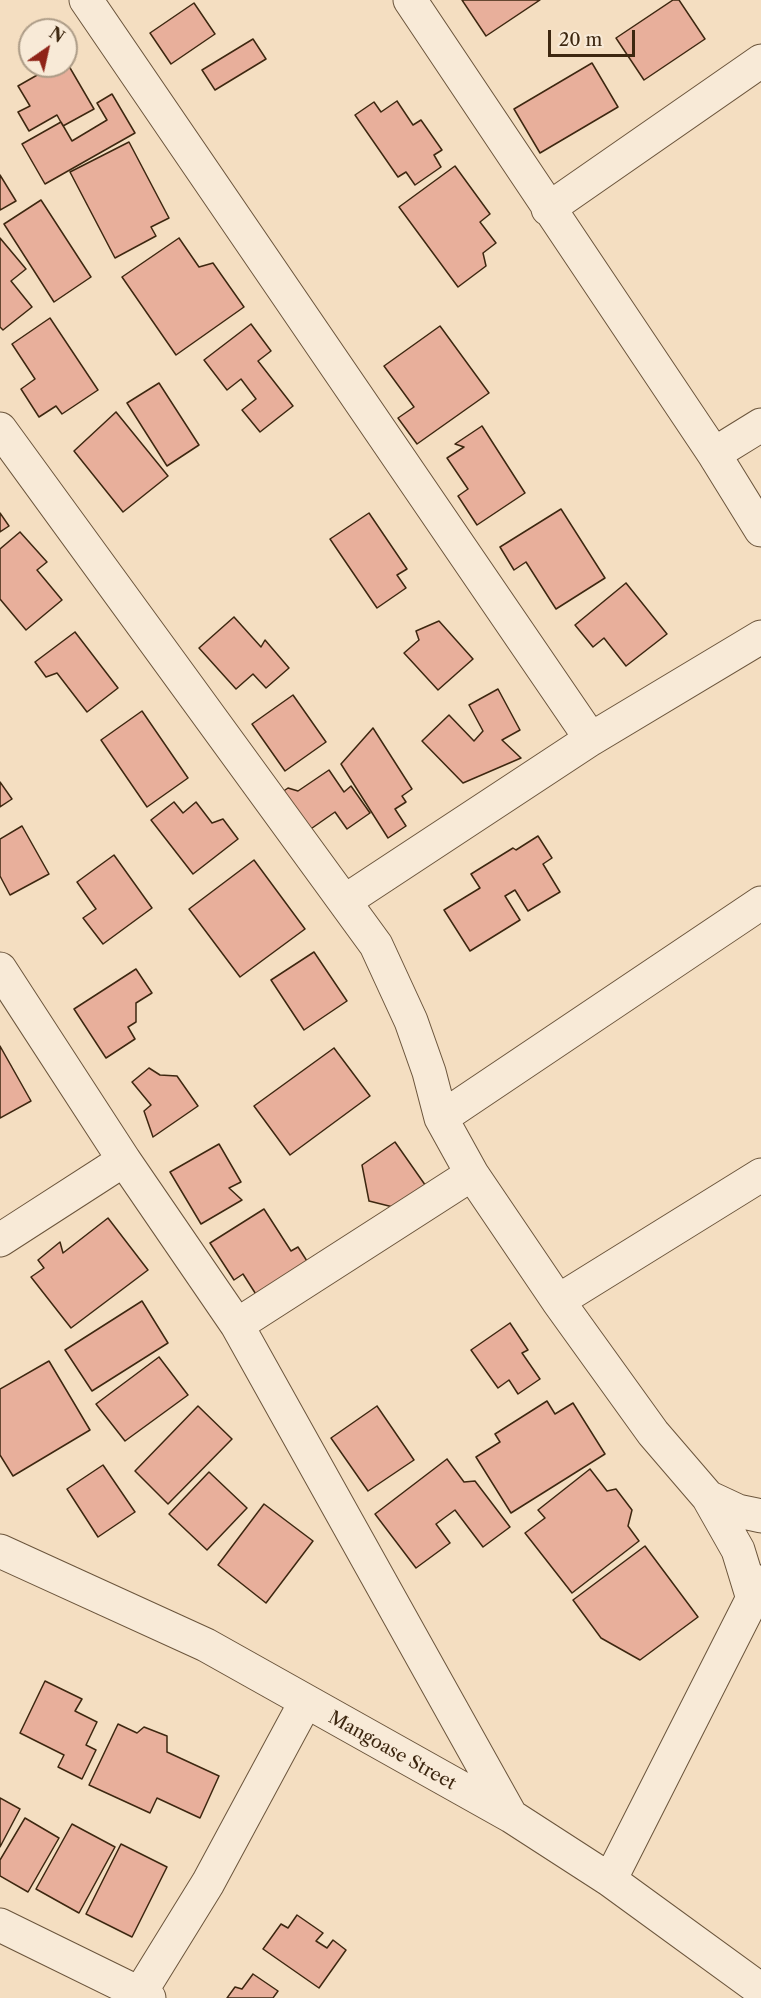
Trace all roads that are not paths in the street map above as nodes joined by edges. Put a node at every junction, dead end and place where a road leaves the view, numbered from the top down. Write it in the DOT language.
graph roads {
  1 [pos="86,0"];
  2 [pos="410,0"];
  3 [pos="761,61"];
  4 [pos="548,208"];
  5 [pos="761,425"];
  6 [pos="0,429"];
  7 [pos="714,454"];
  8 [pos="761,530"];
  9 [pos="761,637"];
  10 [pos="591,739"];
  11 [pos="345,901"];
  12 [pos="761,903"];
  13 [pos="0,969"];
  14 [pos="441,1118"];
  15 [pos="124,1160"];
  16 [pos="472,1174"];
  17 [pos="761,1175"];
  18 [pos="0,1240"];
  19 [pos="558,1300"];
  20 [pos="237,1325"];
  21 [pos="708,1497"];
  22 [pos="761,1516"];
  23 [pos="0,1551"];
  24 [pos="757,1590"];
  25 [pos="306,1703"];
  26 [pos="511,1816"];
  27 [pos="610,1880"];
  28 [pos="0,1925"];
  29 [pos="761,1990"];
  30 [pos="142,1996"];
  1 -- 10 [label="street"];
  2 -- 4 [label="street"];
  3 -- 4 [label="street"];
  4 -- 7 [label="street"];
  5 -- 7 [label="street"];
  6 -- 11 [label="street"];
  7 -- 8 [label="street"];
  9 -- 10 [label="street"];
  10 -- 11 [label="street"];
  11 -- 14 [label="street"];
  12 -- 14 [label="street"];
  13 -- 15 [label="street"];
  14 -- 16 [label="street"];
  15 -- 18 [label="street"];
  15 -- 20 [label="street"];
  16 -- 19 [label="street"];
  16 -- 20 [label="street"];
  17 -- 19 [label="street"];
  19 -- 21 [label="street"];
  20 -- 26 [label="street"];
  21 -- 22 [label="street"];
  21 -- 24 [label="street"];
  23 -- 25 [label="street, Mangoase Street"];
  24 -- 27 [label="street"];
  25 -- 26 [label="street, Mangoase Street"];
  25 -- 30 [label="street"];
  26 -- 27 [label="street, Mangoase Street"];
  27 -- 29 [label="street, Mangoase Street"];
  28 -- 30 [label="street"];
}
